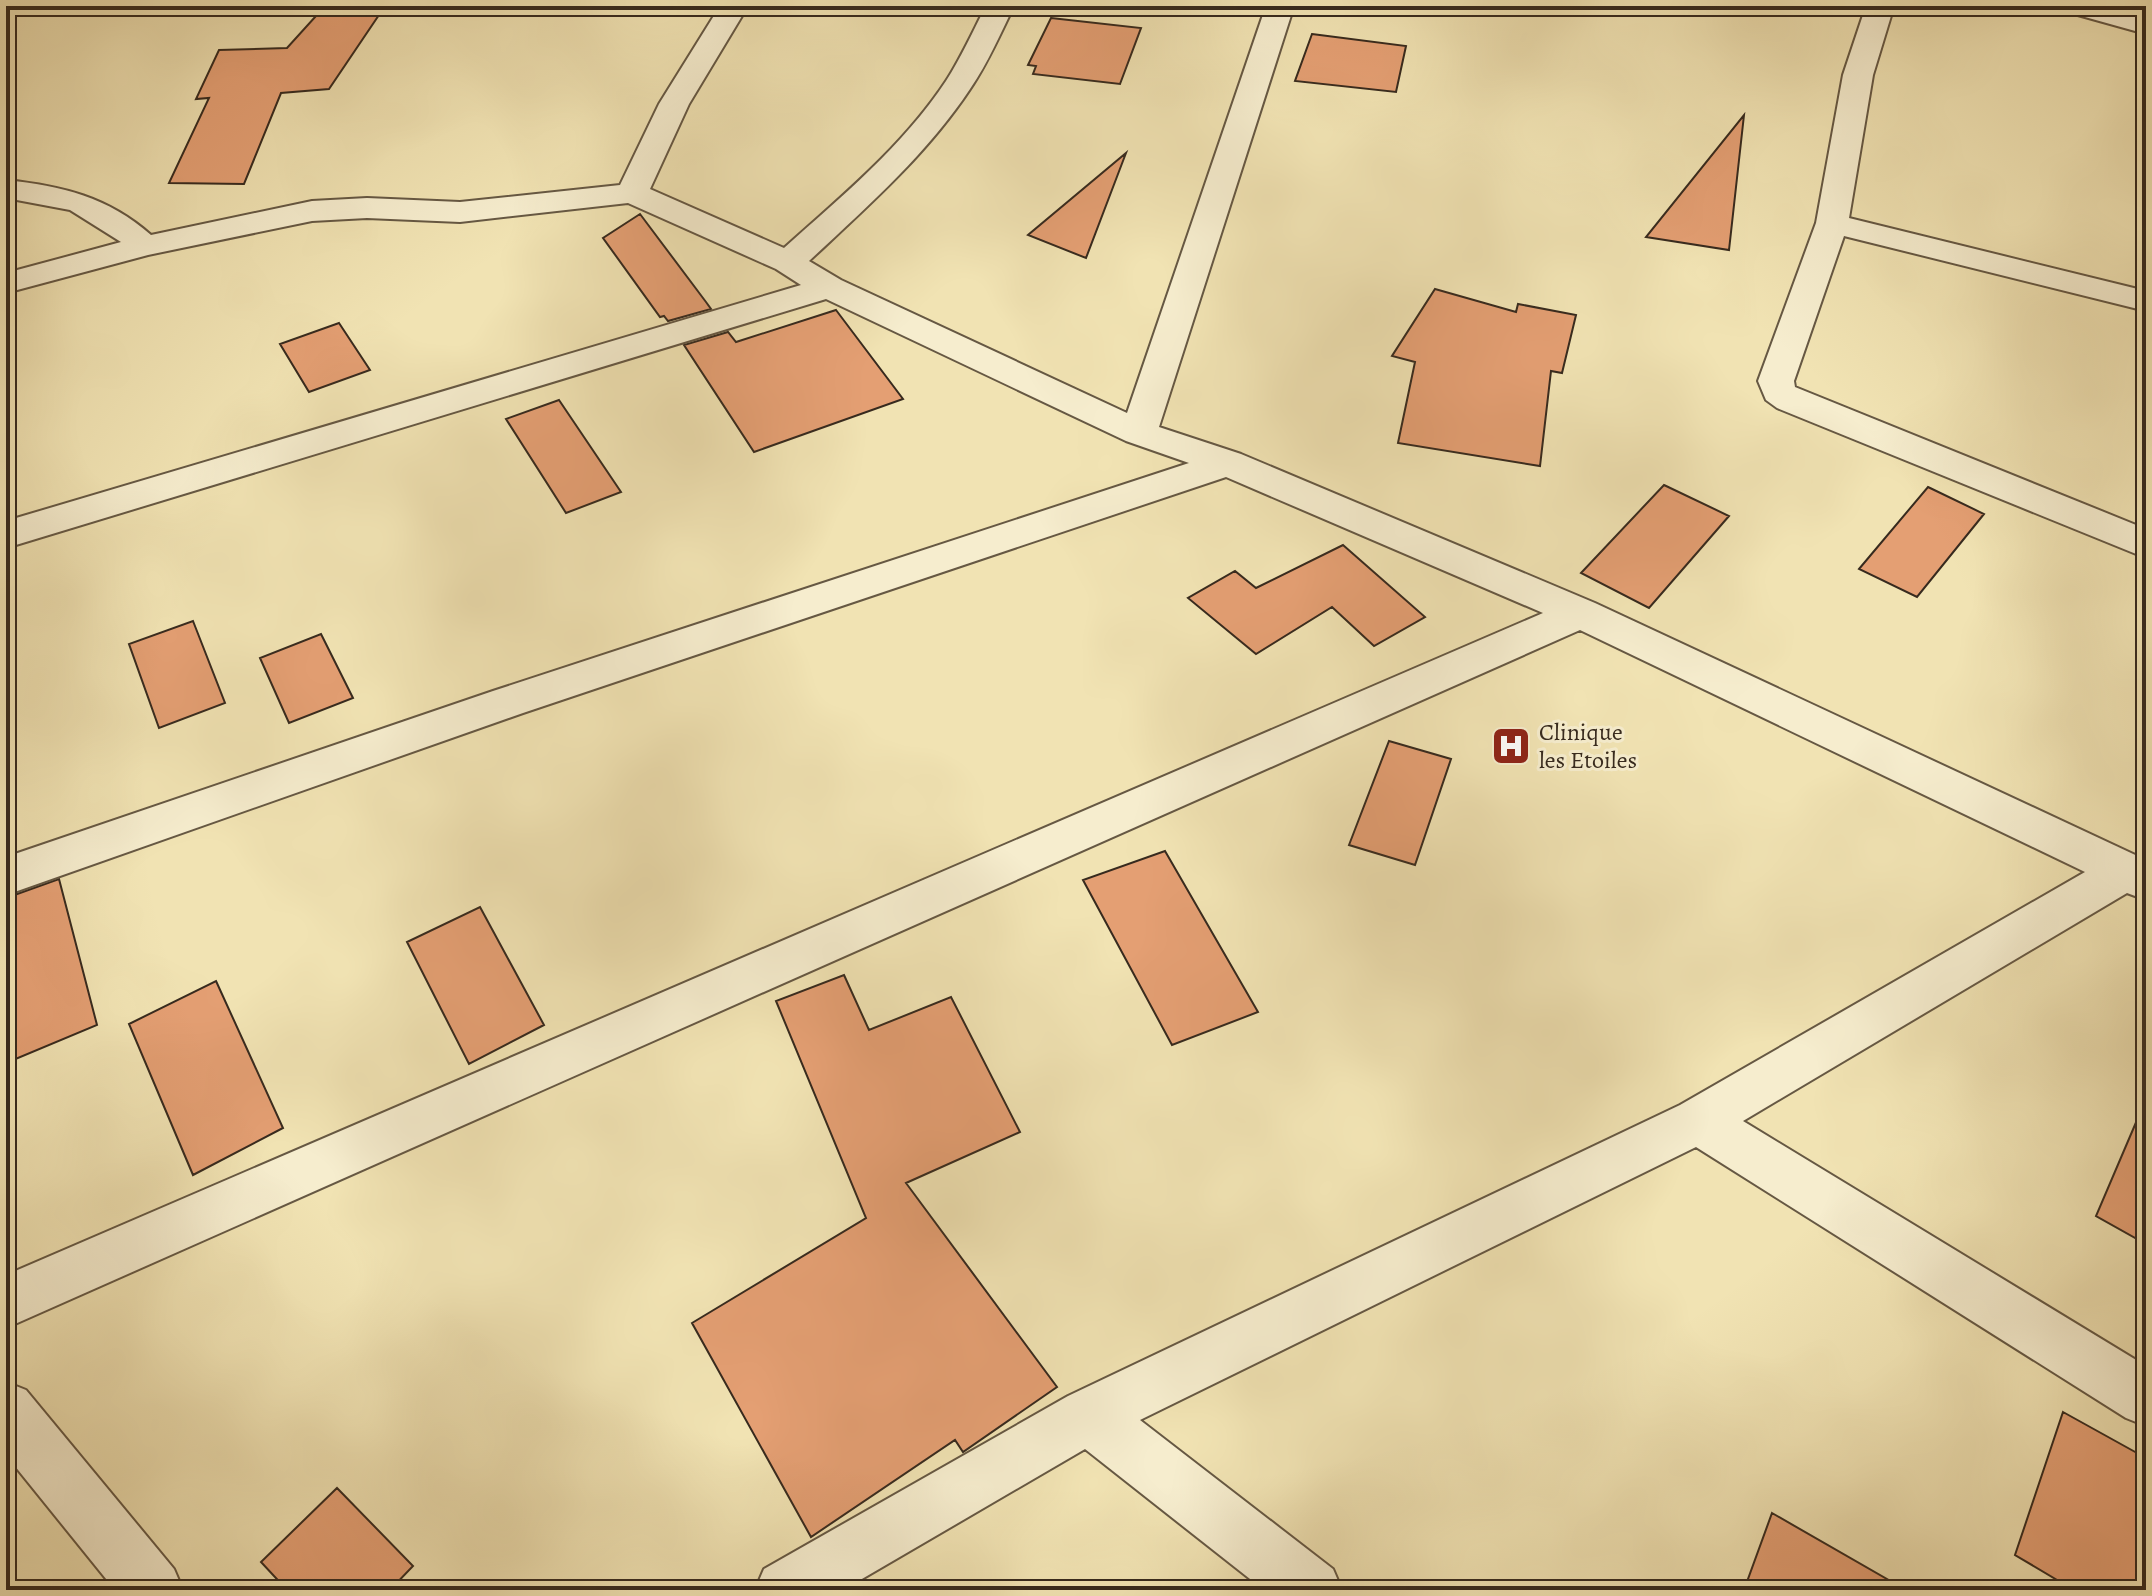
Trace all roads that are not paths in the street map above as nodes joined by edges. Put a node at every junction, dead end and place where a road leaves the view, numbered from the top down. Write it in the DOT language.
graph roads {
  1 [pos="734,6"];
  2 [pos="1000,6"];
  3 [pos="1280,6"];
  4 [pos="1880,6"];
  5 [pos="2077,6"];
  6 [pos="2146,26"];
  7 [pos="6,189"];
  8 [pos="632,193"];
  9 [pos="1832,223"];
  10 [pos="144,246"];
  11 [pos="788,262"];
  12 [pos="6,283"];
  13 [pos="829,287"];
  14 [pos="2146,301"];
  15 [pos="1139,433"];
  16 [pos="1228,463"];
  17 [pos="6,535"];
  18 [pos="2146,544"];
  19 [pos="1581,613"];
  20 [pos="6,876"];
  21 [pos="2136,876"];
  22 [pos="1698,1121"];
  23 [pos="6,1302"];
  24 [pos="2146,1398"];
  25 [pos="6,1410"];
  26 [pos="1088,1416"];
  27 [pos="153,1590"];
  28 [pos="785,1590"];
  29 [pos="1312,1590"];
  1 -- 8 [label="street"];
  2 -- 11 [label="street"];
  3 -- 15 [label="street"];
  4 -- 9 [label="street"];
  5 -- 6 [label="street"];
  7 -- 10 [label="street"];
  8 -- 10 [label="street"];
  8 -- 11 [label="street"];
  9 -- 14 [label="street"];
  9 -- 18 [label="street"];
  10 -- 12 [label="street"];
  11 -- 13 [label="street"];
  13 -- 15 [label="street"];
  13 -- 17 [label="street"];
  15 -- 16 [label="street"];
  16 -- 19 [label="street"];
  16 -- 20 [label="street"];
  19 -- 21 [label="street"];
  19 -- 23 [label="street"];
  21 -- 22 [label="street"];
  22 -- 24 [label="street"];
  22 -- 26 [label="street"];
  25 -- 27 [label="street"];
  26 -- 28 [label="street"];
  26 -- 29 [label="street"];
}
